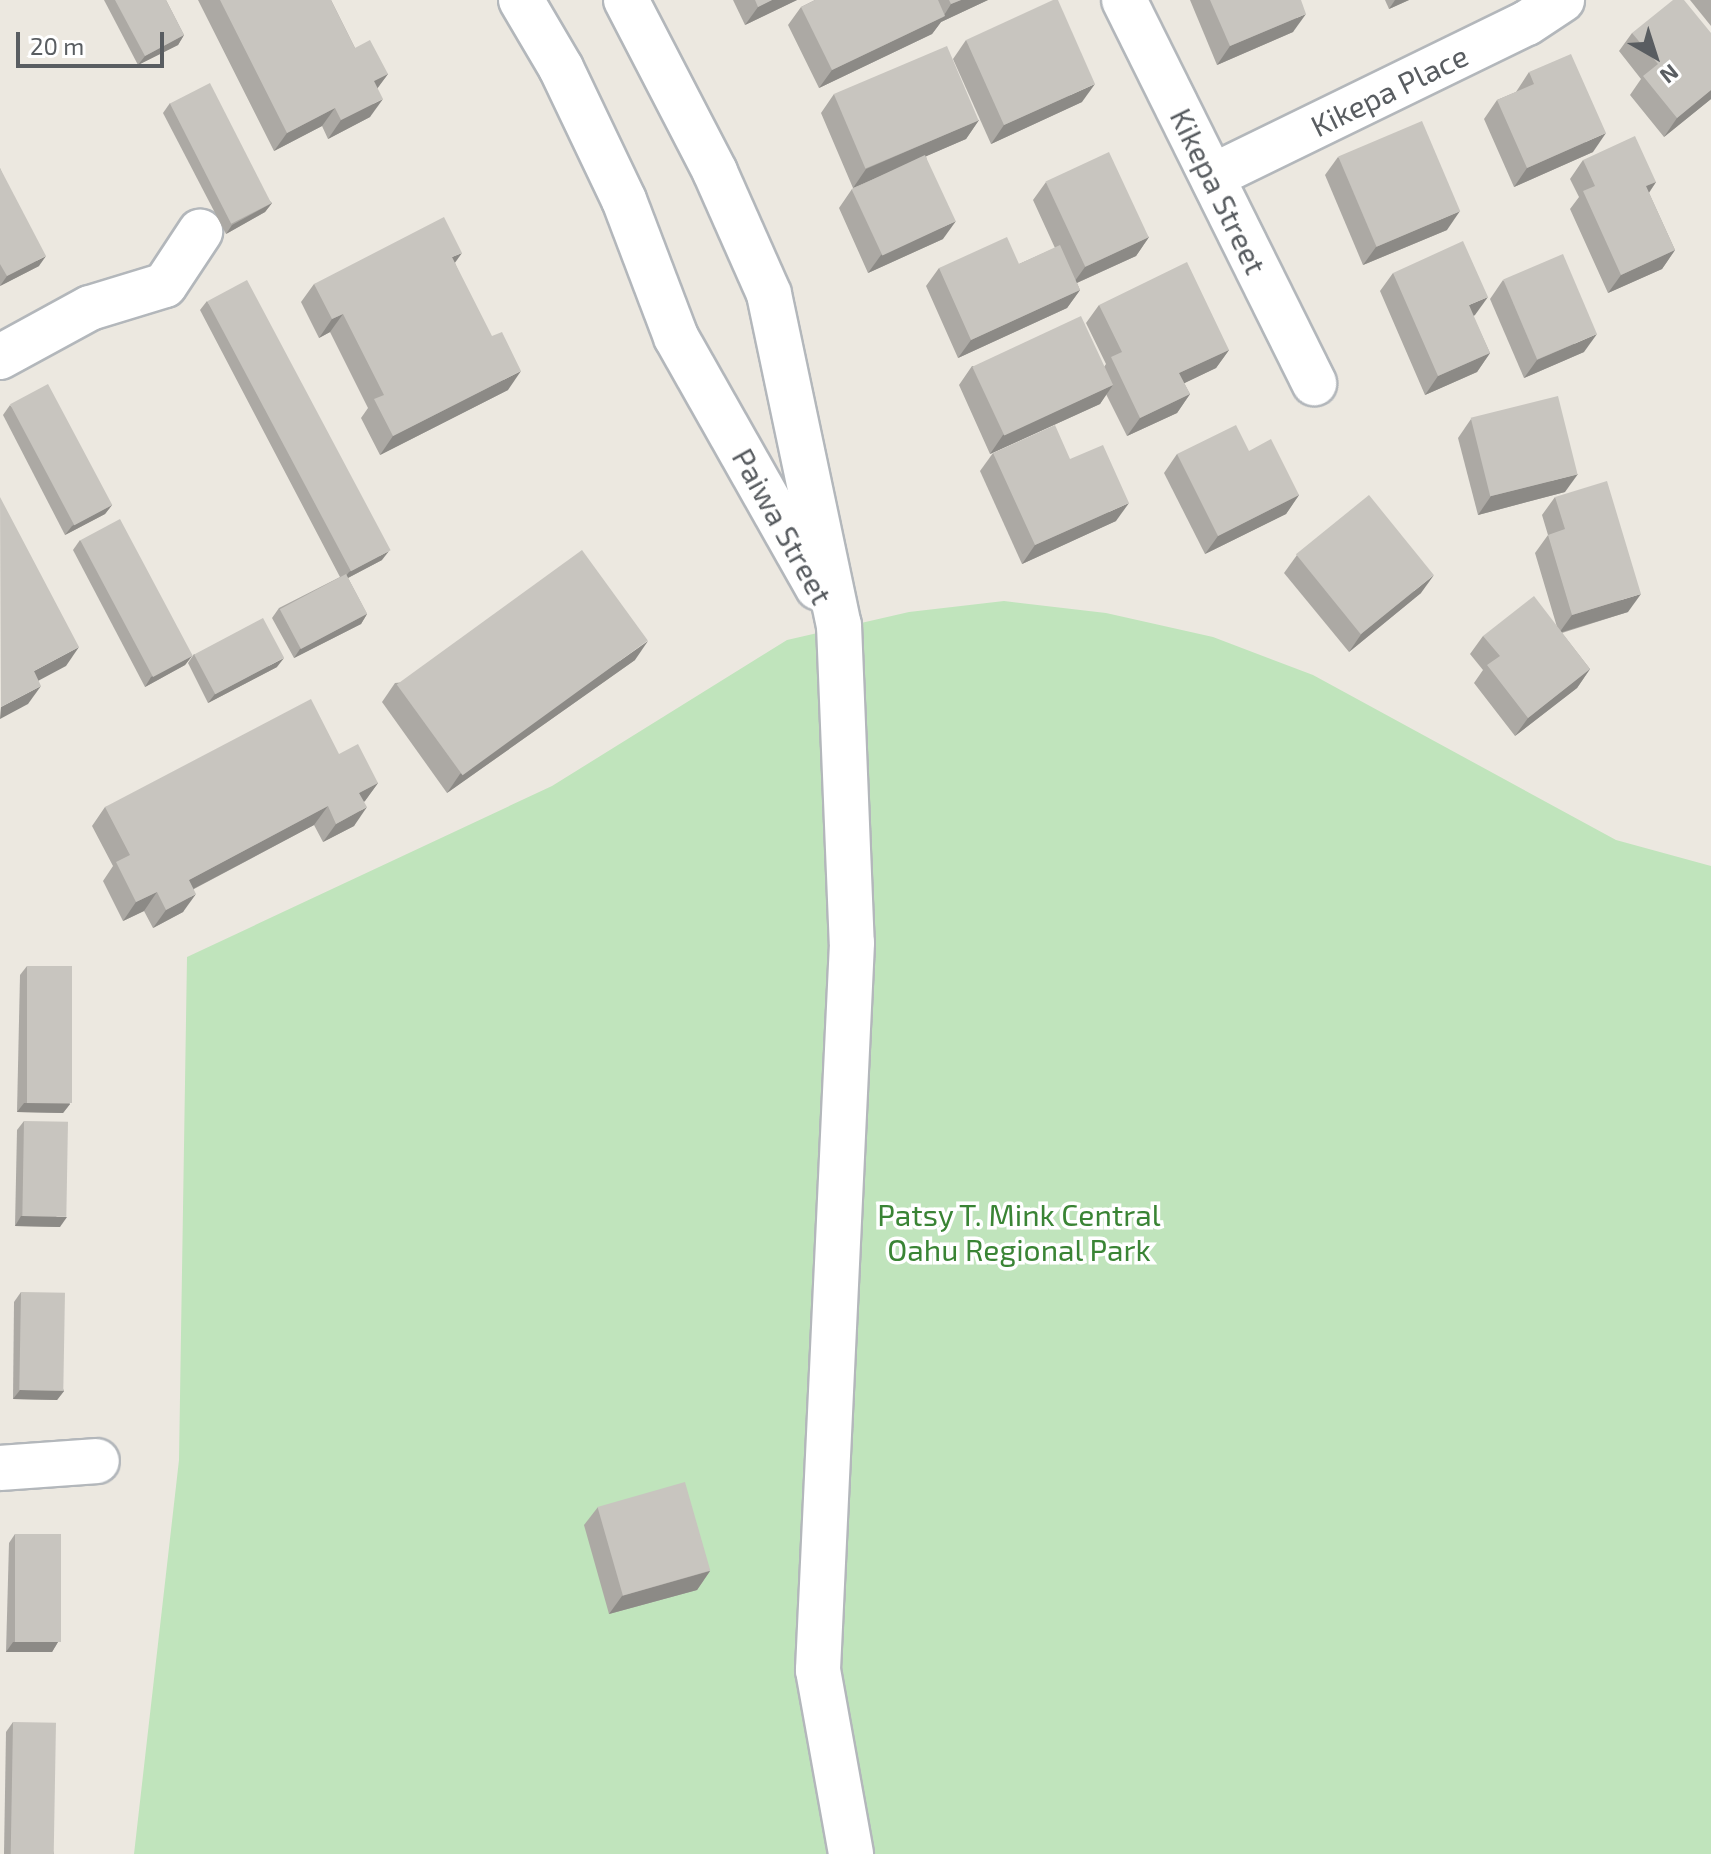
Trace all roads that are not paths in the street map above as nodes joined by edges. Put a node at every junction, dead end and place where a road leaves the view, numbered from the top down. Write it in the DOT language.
graph roads {
  1 [pos="521,0"];
  2 [pos="626,0"];
  3 [pos="1124,0"];
  4 [pos="1562,0"];
  5 [pos="1213,176"];
  6 [pos="200,232"];
  7 [pos="0,357"];
  8 [pos="1314,383"];
  9 [pos="839,625"];
  10 [pos="97,1461"];
  11 [pos="0,1468"];
  12 [pos="851,1854"];
  1 -- 9 [label="street, Paiwa Street"];
  2 -- 9 [label="street, Paiwa Street"];
  3 -- 5 [label="street, Kikepa Street"];
  4 -- 5 [label="street, Kikepa Place"];
  5 -- 8 [label="street, Kikepa Street"];
  6 -- 7 [label="street"];
  9 -- 12 [label="street"];
  10 -- 11 [label="street"];
}
